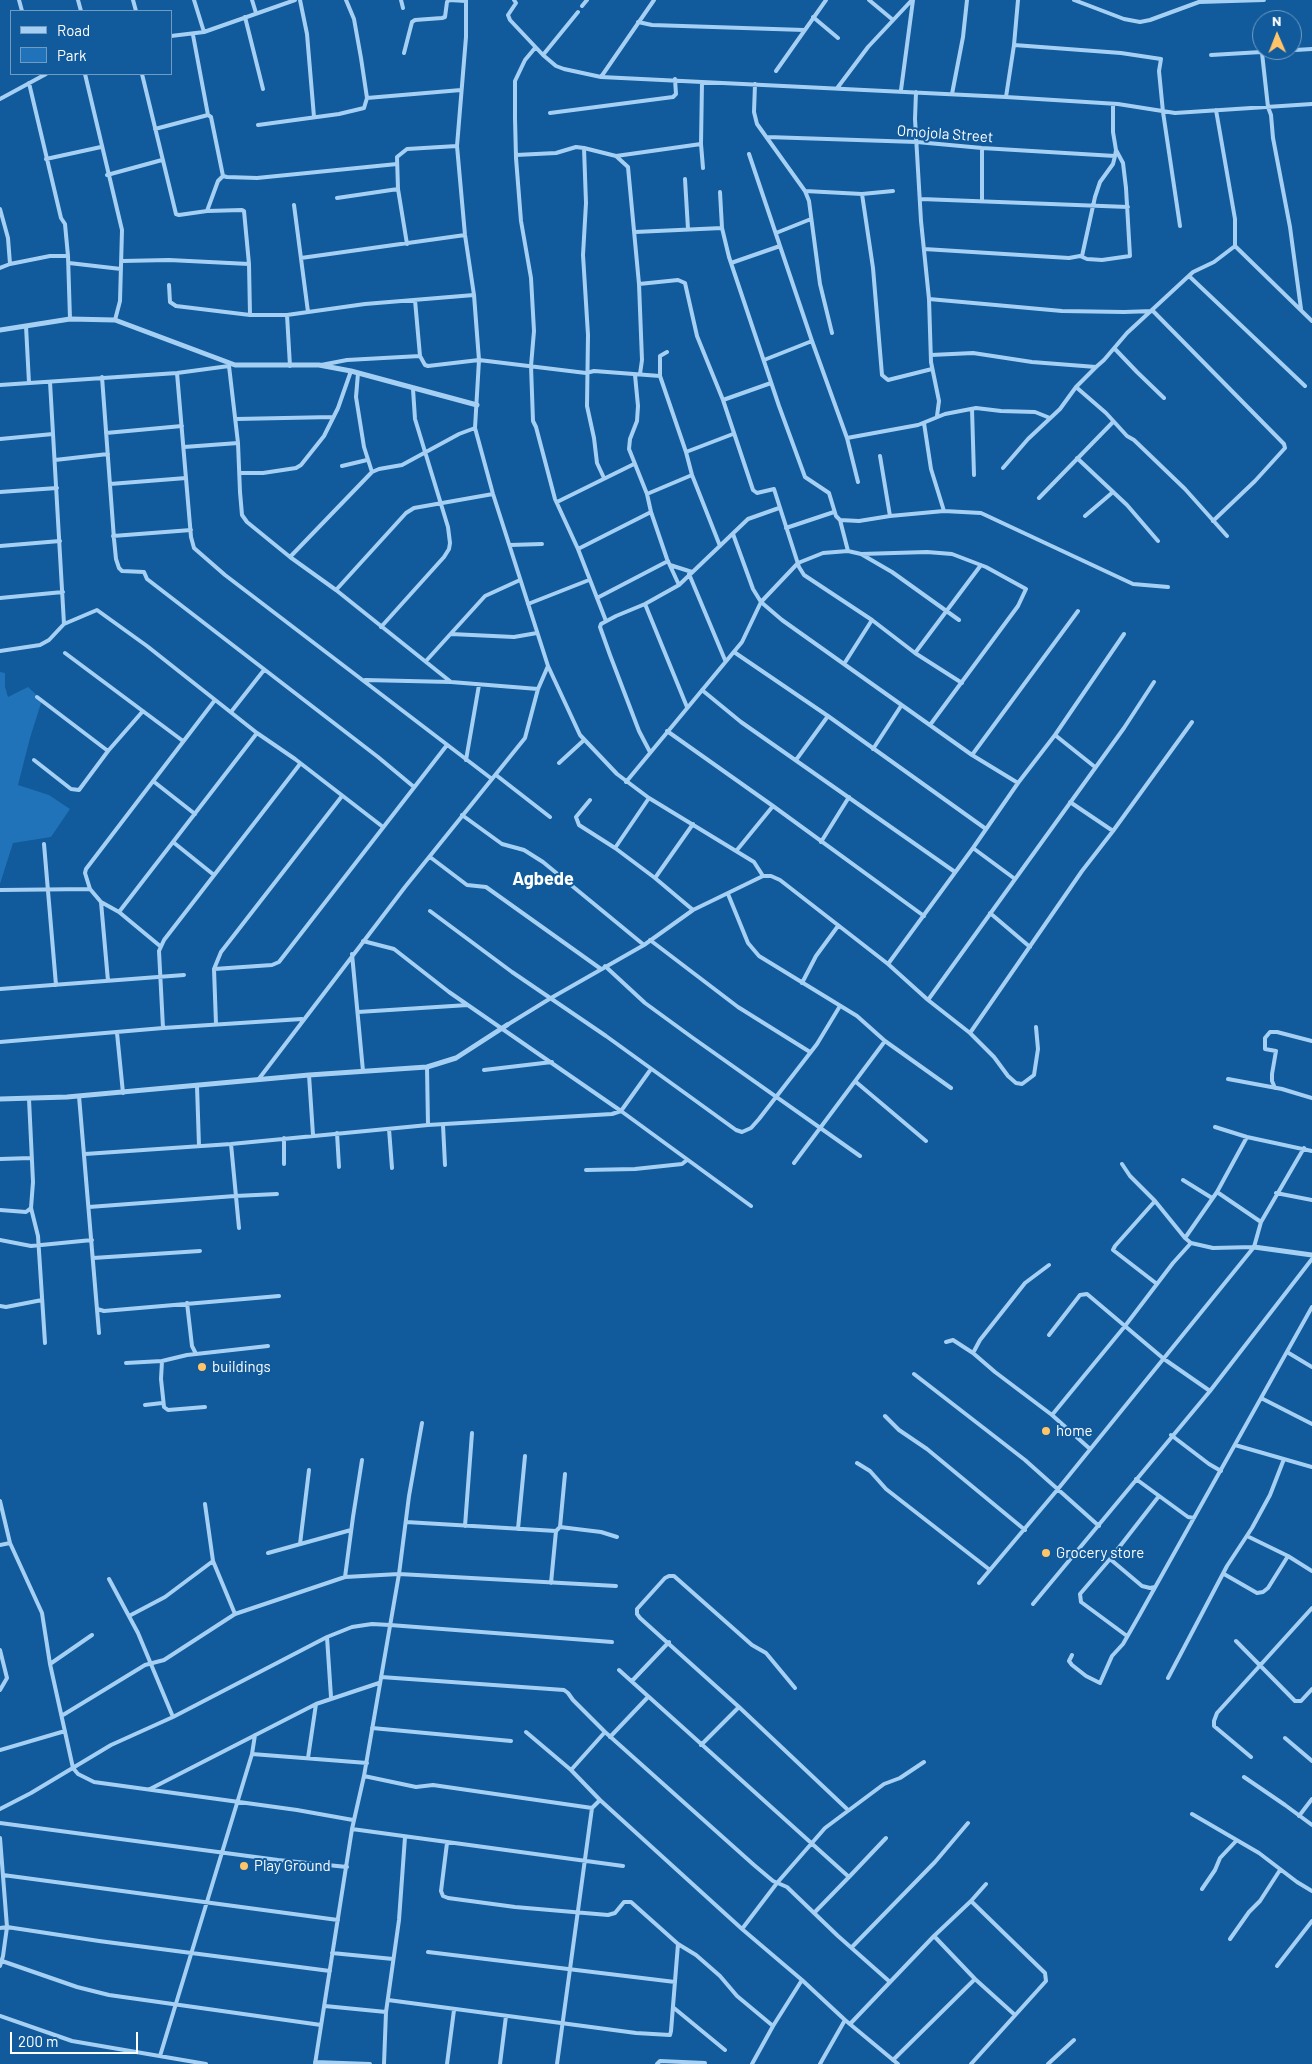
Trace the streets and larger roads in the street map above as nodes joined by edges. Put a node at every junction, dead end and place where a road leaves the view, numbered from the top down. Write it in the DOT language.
graph roads {
  1 [pos="194,0"];
  2 [pos="252,0"];
  3 [pos="295,0"];
  4 [pos="300,0"];
  5 [pos="346,0"];
  6 [pos="402,0"];
  7 [pos="451,0"];
  8 [pos="466,0"];
  9 [pos="587,0"];
  10 [pos="654,0"];
  11 [pos="826,0"];
  12 [pos="869,0"];
  13 [pos="912,0"];
  14 [pos="967,0"];
  15 [pos="1018,0"];
  16 [pos="1074,0"];
  17 [pos="1264,0"];
  18 [pos="516,1"];
  19 [pos="582,6"];
  20 [pos="403,8"];
  21 [pos="578,12"];
  22 [pos="256,13"];
  23 [pos="246,17"];
  24 [pos="813,17"];
  25 [pos="893,20"];
  26 [pos="638,22"];
  27 [pos="804,30"];
  28 [pos="204,32"];
  29 [pos="193,35"];
  30 [pos="172,36"];
  31 [pos="838,38"];
  32 [pos="1014,45"];
  33 [pos="535,48"];
  34 [pos="404,53"];
  35 [pos="1252,53"];
  36 [pos="543,55"];
  37 [pos="1211,55"];
  38 [pos="1263,60"];
  39 [pos="776,71"];
  40 [pos="40,75"];
  41 [pos="85,75"];
  42 [pos="142,75"];
  43 [pos="602,77"];
  44 [pos="675,79"];
  45 [pos="702,82"];
  46 [pos="29,83"];
  47 [pos="755,84"];
  48 [pos="838,87"];
  49 [pos="263,89"];
  50 [pos="461,90"];
  51 [pos="901,90"];
  52 [pos="916,92"];
  53 [pos="952,94"];
  54 [pos="1006,97"];
  55 [pos="367,98"];
  56 [pos="0,99"];
  57 [pos="1113,104"];
  58 [pos="1312,104"];
  59 [pos="1268,108"];
  60 [pos="1216,110"];
  61 [pos="1163,112"];
  62 [pos="550,113"];
  63 [pos="208,115"];
  64 [pos="314,117"];
  65 [pos="258,125"];
  66 [pos="155,129"];
  67 [pos="767,137"];
  68 [pos="917,142"];
  69 [pos="701,144"];
  70 [pos="457,146"];
  71 [pos="101,147"];
  72 [pos="584,148"];
  73 [pos="982,148"];
  74 [pos="1116,150"];
  75 [pos="749,154"];
  76 [pos="516,155"];
  77 [pos="616,156"];
  78 [pos="1115,156"];
  79 [pos="46,159"];
  80 [pos="162,160"];
  81 [pos="397,164"];
  82 [pos="703,168"];
  83 [pos="108,175"];
  84 [pos="222,176"];
  85 [pos="685,179"];
  86 [pos="398,189"];
  87 [pos="805,191"];
  88 [pos="893,191"];
  89 [pos="720,192"];
  90 [pos="862,194"];
  91 [pos="337,198"];
  92 [pos="921,199"];
  93 [pos="982,201"];
  94 [pos="294,204"];
  95 [pos="1093,206"];
  96 [pos="1128,207"];
  97 [pos="0,209"];
  98 [pos="207,211"];
  99 [pos="811,219"];
  100 [pos="1180,226"];
  101 [pos="722,228"];
  102 [pos="688,229"];
  103 [pos="635,232"];
  104 [pos="776,233"];
  105 [pos="465,235"];
  106 [pos="407,244"];
  107 [pos="780,246"];
  108 [pos="1235,246"];
  109 [pos="924,249"];
  110 [pos="68,256"];
  111 [pos="1082,256"];
  112 [pos="301,258"];
  113 [pos="122,261"];
  114 [pos="68,263"];
  115 [pos="731,263"];
  116 [pos="10,264"];
  117 [pos="249,264"];
  118 [pos="0,268"];
  119 [pos="121,269"];
  120 [pos="1189,276"];
  121 [pos="639,284"];
  122 [pos="169,285"];
  123 [pos="474,295"];
  124 [pos="929,299"];
  125 [pos="415,300"];
  126 [pos="1301,309"];
  127 [pos="1152,311"];
  128 [pos="308,312"];
  129 [pos="287,315"];
  130 [pos="250,316"];
  131 [pos="70,319"];
  132 [pos="115,320"];
  133 [pos="1312,321"];
  134 [pos="26,326"];
  135 [pos="0,330"];
  136 [pos="832,333"];
  137 [pos="812,341"];
  138 [pos="1115,349"];
  139 [pos="667,352"];
  140 [pos="931,355"];
  141 [pos="420,356"];
  142 [pos="479,360"];
  143 [pos="764,360"];
  144 [pos="235,364"];
  145 [pos="318,365"];
  146 [pos="229,366"];
  147 [pos="290,366"];
  148 [pos="531,366"];
  149 [pos="1096,367"];
  150 [pos="932,369"];
  151 [pos="351,371"];
  152 [pos="177,373"];
  153 [pos="358,373"];
  154 [pos="586,373"];
  155 [pos="638,375"];
  156 [pos="660,376"];
  157 [pos="102,378"];
  158 [pos="50,382"];
  159 [pos="29,383"];
  160 [pos="771,383"];
  161 [pos="0,386"];
  162 [pos="1305,386"];
  163 [pos="1076,387"];
  164 [pos="413,389"];
  165 [pos="1164,398"];
  166 [pos="723,400"];
  167 [pos="477,405"];
  168 [pos="972,409"];
  169 [pos="937,416"];
  170 [pos="333,417"];
  171 [pos="1050,418"];
  172 [pos="236,419"];
  173 [pos="1113,422"];
  174 [pos="924,423"];
  175 [pos="182,426"];
  176 [pos="475,428"];
  177 [pos="106,433"];
  178 [pos="53,434"];
  179 [pos="733,434"];
  180 [pos="847,438"];
  181 [pos="0,439"];
  182 [pos="238,443"];
  183 [pos="184,447"];
  184 [pos="425,452"];
  185 [pos="686,452"];
  186 [pos="108,454"];
  187 [pos="880,456"];
  188 [pos="1077,458"];
  189 [pos="55,460"];
  190 [pos="367,460"];
  191 [pos="634,464"];
  192 [pos="342,466"];
  193 [pos="1003,468"];
  194 [pos="372,472"];
  195 [pos="240,473"];
  196 [pos="692,475"];
  197 [pos="974,475"];
  198 [pos="186,478"];
  199 [pos="604,478"];
  200 [pos="858,482"];
  201 [pos="110,484"];
  202 [pos="57,488"];
  203 [pos="0,492"];
  204 [pos="1113,492"];
  205 [pos="493,494"];
  206 [pos="647,494"];
  207 [pos="1039,498"];
  208 [pos="557,502"];
  209 [pos="441,504"];
  210 [pos="779,508"];
  211 [pos="944,511"];
  212 [pos="651,512"];
  213 [pos="834,512"];
  214 [pos="890,516"];
  215 [pos="1085,516"];
  216 [pos="840,520"];
  217 [pos="1213,521"];
  218 [pos="786,528"];
  219 [pos="191,530"];
  220 [pos="733,534"];
  221 [pos="113,536"];
  222 [pos="1227,536"];
  223 [pos="60,541"];
  224 [pos="1158,541"];
  225 [pos="542,544"];
  226 [pos="510,545"];
  227 [pos="0,546"];
  228 [pos="720,546"];
  229 [pos="578,550"];
  230 [pos="848,551"];
  231 [pos="861,554"];
  232 [pos="290,557"];
  233 [pos="669,563"];
  234 [pos="798,563"];
  235 [pos="981,565"];
  236 [pos="690,573"];
  237 [pos="520,580"];
  238 [pos="589,580"];
  239 [pos="679,585"];
  240 [pos="1168,587"];
  241 [pos="336,590"];
  242 [pos="63,592"];
  243 [pos="0,598"];
  244 [pos="597,598"];
  245 [pos="760,602"];
  246 [pos="528,604"];
  247 [pos="645,604"];
  248 [pos="1078,611"];
  249 [pos="947,612"];
  250 [pos="872,620"];
  251 [pos="958,620"];
  252 [pos="606,621"];
  253 [pos="64,624"];
  254 [pos="381,627"];
  255 [pos="538,633"];
  256 [pos="451,634"];
  257 [pos="1124,634"];
  258 [pos="0,650"];
  259 [pos="734,652"];
  260 [pos="915,653"];
  261 [pos="65,654"];
  262 [pos="725,660"];
  263 [pos="426,661"];
  264 [pos="844,664"];
  265 [pos="548,666"];
  266 [pos="264,670"];
  267 [pos="364,680"];
  268 [pos="451,682"];
  269 [pos="1154,682"];
  270 [pos="962,683"];
  271 [pos="479,685"];
  272 [pos="538,689"];
  273 [pos="702,690"];
  274 [pos="37,697"];
  275 [pos="215,700"];
  276 [pos="901,706"];
  277 [pos="687,707"];
  278 [pos="143,711"];
  279 [pos="231,712"];
  280 [pos="828,716"];
  281 [pos="1192,722"];
  282 [pos="930,725"];
  283 [pos="667,731"];
  284 [pos="257,733"];
  285 [pos="1054,736"];
  286 [pos="184,741"];
  287 [pos="583,741"];
  288 [pos="448,745"];
  289 [pos="873,749"];
  290 [pos="108,751"];
  291 [pos="650,752"];
  292 [pos="972,755"];
  293 [pos="34,760"];
  294 [pos="466,760"];
  295 [pos="796,760"];
  296 [pos="559,763"];
  297 [pos="300,764"];
  298 [pos="1096,767"];
  299 [pos="496,774"];
  300 [pos="492,779"];
  301 [pos="153,781"];
  302 [pos="626,782"];
  303 [pos="1018,783"];
  304 [pos="414,787"];
  305 [pos="342,796"];
  306 [pos="849,796"];
  307 [pos="648,798"];
  308 [pos="590,800"];
  309 [pos="1070,802"];
  310 [pos="773,806"];
  311 [pos="195,814"];
  312 [pos="462,815"];
  313 [pos="550,817"];
  314 [pos="693,824"];
  315 [pos="383,827"];
  316 [pos="986,829"];
  317 [pos="1113,831"];
  318 [pos="172,842"];
  319 [pos="821,842"];
  320 [pos="44,844"];
  321 [pos="615,848"];
  322 [pos="973,848"];
  323 [pos="737,850"];
  324 [pos="430,856"];
  325 [pos="955,872"];
  326 [pos="214,875"];
  327 [pos="763,876"];
  328 [pos="656,878"];
  329 [pos="1015,879"];
  330 [pos="90,889"];
  331 [pos="0,890"];
  332 [pos="47,890"];
  333 [pos="728,894"];
  334 [pos="101,902"];
  335 [pos="693,910"];
  336 [pos="430,911"];
  337 [pos="119,912"];
  338 [pos="990,913"];
  339 [pos="924,916"];
  340 [pos="838,926"];
  341 [pos="650,940"];
  342 [pos="363,941"];
  343 [pos="644,945"];
  344 [pos="160,946"];
  345 [pos="1030,947"];
  346 [pos="352,954"];
  347 [pos="888,964"];
  348 [pos="605,966"];
  349 [pos="214,969"];
  350 [pos="600,969"];
  351 [pos="184,975"];
  352 [pos="160,976"];
  353 [pos="108,981"];
  354 [pos="802,983"];
  355 [pos="56,985"];
  356 [pos="0,989"];
  357 [pos="551,998"];
  358 [pos="928,1000"];
  359 [pos="468,1005"];
  360 [pos="840,1006"];
  361 [pos="358,1012"];
  362 [pos="302,1019"];
  363 [pos="216,1024"];
  364 [pos="505,1027"];
  365 [pos="1036,1027"];
  366 [pos="163,1028"];
  367 [pos="117,1033"];
  368 [pos="970,1033"];
  369 [pos="1312,1040"];
  370 [pos="886,1041"];
  371 [pos="0,1042"];
  372 [pos="810,1052"];
  373 [pos="552,1062"];
  374 [pos="426,1067"];
  375 [pos="652,1069"];
  376 [pos="484,1070"];
  377 [pos="363,1071"];
  378 [pos="309,1075"];
  379 [pos="1228,1078"];
  380 [pos="258,1080"];
  381 [pos="856,1082"];
  382 [pos="198,1086"];
  383 [pos="951,1088"];
  384 [pos="1275,1088"];
  385 [pos="123,1093"];
  386 [pos="80,1096"];
  387 [pos="776,1096"];
  388 [pos="29,1098"];
  389 [pos="1312,1098"];
  390 [pos="0,1100"];
  391 [pos="621,1111"];
  392 [pos="428,1125"];
  393 [pos="443,1125"];
  394 [pos="821,1127"];
  395 [pos="1215,1127"];
  396 [pos="389,1129"];
  397 [pos="337,1133"];
  398 [pos="313,1135"];
  399 [pos="1247,1137"];
  400 [pos="284,1138"];
  401 [pos="926,1141"];
  402 [pos="231,1144"];
  403 [pos="199,1146"];
  404 [pos="1304,1148"];
  405 [pos="1312,1150"];
  406 [pos="85,1154"];
  407 [pos="860,1156"];
  408 [pos="0,1158"];
  409 [pos="31,1158"];
  410 [pos="687,1160"];
  411 [pos="794,1163"];
  412 [pos="284,1164"];
  413 [pos="1122,1164"];
  414 [pos="445,1165"];
  415 [pos="340,1167"];
  416 [pos="392,1168"];
  417 [pos="586,1170"];
  418 [pos="1184,1180"];
  419 [pos="1217,1192"];
  420 [pos="1276,1193"];
  421 [pos="277,1194"];
  422 [pos="235,1196"];
  423 [pos="1212,1198"];
  424 [pos="1312,1200"];
  425 [pos="1155,1201"];
  426 [pos="751,1206"];
  427 [pos="88,1207"];
  428 [pos="31,1208"];
  429 [pos="0,1210"];
  430 [pos="1261,1222"];
  431 [pos="239,1228"];
  432 [pos="1185,1238"];
  433 [pos="0,1240"];
  434 [pos="92,1240"];
  435 [pos="1192,1243"];
  436 [pos="38,1246"];
  437 [pos="1254,1247"];
  438 [pos="200,1251"];
  439 [pos="1312,1255"];
  440 [pos="94,1258"];
  441 [pos="1312,1259"];
  442 [pos="1049,1265"];
  443 [pos="1157,1284"];
  444 [pos="279,1296"];
  445 [pos="42,1300"];
  446 [pos="187,1303"];
  447 [pos="0,1306"];
  448 [pos="1312,1307"];
  449 [pos="97,1309"];
  450 [pos="1125,1326"];
  451 [pos="99,1333"];
  452 [pos="1048,1336"];
  453 [pos="946,1342"];
  454 [pos="45,1343"];
  455 [pos="192,1346"];
  456 [pos="268,1346"];
  457 [pos="1287,1352"];
  458 [pos="973,1353"];
  459 [pos="196,1354"];
  460 [pos="187,1355"];
  461 [pos="1164,1359"];
  462 [pos="162,1361"];
  463 [pos="126,1363"];
  464 [pos="1312,1367"];
  465 [pos="914,1374"];
  466 [pos="1210,1391"];
  467 [pos="1261,1398"];
  468 [pos="162,1403"];
  469 [pos="145,1405"];
  470 [pos="205,1407"];
  471 [pos="1052,1415"];
  472 [pos="885,1416"];
  473 [pos="422,1423"];
  474 [pos="1312,1424"];
  475 [pos="472,1433"];
  476 [pos="1171,1435"];
  477 [pos="1236,1445"];
  478 [pos="1090,1449"];
  479 [pos="525,1456"];
  480 [pos="1284,1459"];
  481 [pos="362,1460"];
  482 [pos="857,1463"];
  483 [pos="1312,1468"];
  484 [pos="308,1470"];
  485 [pos="1221,1471"];
  486 [pos="565,1474"];
  487 [pos="1136,1479"];
  488 [pos="1058,1489"];
  489 [pos="1159,1496"];
  490 [pos="0,1501"];
  491 [pos="205,1504"];
  492 [pos="1194,1518"];
  493 [pos="406,1522"];
  494 [pos="465,1526"];
  495 [pos="1099,1526"];
  496 [pos="560,1527"];
  497 [pos="518,1529"];
  498 [pos="351,1530"];
  499 [pos="1025,1530"];
  500 [pos="556,1531"];
  501 [pos="1247,1536"];
  502 [pos="617,1537"];
  503 [pos="10,1543"];
  504 [pos="300,1544"];
  505 [pos="0,1545"];
  506 [pos="268,1553"];
  507 [pos="1288,1556"];
  508 [pos="1110,1559"];
  509 [pos="213,1561"];
  510 [pos="990,1570"];
  511 [pos="1312,1571"];
  512 [pos="399,1574"];
  513 [pos="1224,1574"];
  514 [pos="345,1577"];
  515 [pos="109,1579"];
  516 [pos="551,1583"];
  517 [pos="979,1583"];
  518 [pos="616,1586"];
  519 [pos="1156,1586"];
  520 [pos="1033,1604"];
  521 [pos="1312,1608"];
  522 [pos="235,1614"];
  523 [pos="129,1616"];
  524 [pos="390,1625"];
  525 [pos="92,1635"];
  526 [pos="1127,1636"];
  527 [pos="327,1637"];
  528 [pos="1236,1641"];
  529 [pos="612,1642"];
  530 [pos="669,1642"];
  531 [pos="0,1650"];
  532 [pos="1072,1655"];
  533 [pos="50,1664"];
  534 [pos="152,1664"];
  535 [pos="1261,1666"];
  536 [pos="619,1670"];
  537 [pos="381,1678"];
  538 [pos="1168,1678"];
  539 [pos="632,1681"];
  540 [pos="380,1683"];
  541 [pos="795,1688"];
  542 [pos="1312,1689"];
  543 [pos="0,1690"];
  544 [pos="331,1697"];
  545 [pos="648,1697"];
  546 [pos="316,1704"];
  547 [pos="739,1706"];
  548 [pos="63,1715"];
  549 [pos="173,1717"];
  550 [pos="372,1728"];
  551 [pos="65,1731"];
  552 [pos="526,1732"];
  553 [pos="605,1732"];
  554 [pos="255,1735"];
  555 [pos="610,1737"];
  556 [pos="1285,1738"];
  557 [pos="511,1742"];
  558 [pos="701,1745"];
  559 [pos="0,1750"];
  560 [pos="252,1754"];
  561 [pos="1251,1757"];
  562 [pos="308,1758"];
  563 [pos="1312,1761"];
  564 [pos="924,1762"];
  565 [pos="366,1763"];
  566 [pos="72,1768"];
  567 [pos="571,1770"];
  568 [pos="364,1776"];
  569 [pos="1244,1777"];
  570 [pos="150,1789"];
  571 [pos="1312,1799"];
  572 [pos="600,1800"];
  573 [pos="238,1803"];
  574 [pos="592,1808"];
  575 [pos="0,1809"];
  576 [pos="848,1810"];
  577 [pos="1192,1814"];
  578 [pos="1299,1816"];
  579 [pos="354,1820"];
  580 [pos="0,1823"];
  581 [pos="968,1823"];
  582 [pos="1312,1826"];
  583 [pos="352,1829"];
  584 [pos="405,1837"];
  585 [pos="0,1838"];
  586 [pos="886,1838"];
  587 [pos="1237,1840"];
  588 [pos="447,1843"];
  589 [pos="811,1845"];
  590 [pos="221,1852"];
  591 [pos="584,1859"];
  592 [pos="623,1866"];
  593 [pos="347,1867"];
  594 [pos="1280,1870"];
  595 [pos="2,1872"];
  596 [pos="849,1878"];
  597 [pos="777,1883"];
  598 [pos="986,1884"];
  599 [pos="1202,1889"];
  600 [pos="1312,1891"];
  601 [pos="971,1901"];
  602 [pos="206,1902"];
  603 [pos="577,1913"];
  604 [pos="814,1913"];
  605 [pos="338,1920"];
  606 [pos="1312,1921"];
  607 [pos="1308,1926"];
  608 [pos="7,1927"];
  609 [pos="0,1928"];
  610 [pos="742,1929"];
  611 [pos="1312,1929"];
  612 [pos="934,1936"];
  613 [pos="1230,1939"];
  614 [pos="678,1944"];
  615 [pos="852,1947"];
  616 [pos="428,1952"];
  617 [pos="191,1953"];
  618 [pos="332,1953"];
  619 [pos="393,1959"];
  620 [pos="1,1963"];
  621 [pos="1278,1966"];
  622 [pos="569,1968"];
  623 [pos="330,1971"];
  624 [pos="975,1979"];
  625 [pos="802,1980"];
  626 [pos="675,1982"];
  627 [pos="890,1982"];
  628 [pos="388,2000"];
  629 [pos="176,2004"];
  630 [pos="325,2006"];
  631 [pos="674,2008"];
  632 [pos="454,2010"];
  633 [pos="386,2012"];
  634 [pos="1015,2015"];
  635 [pos="0,2016"];
  636 [pos="506,2016"];
  637 [pos="844,2020"];
  638 [pos="562,2022"];
  639 [pos="850,2024"];
  640 [pos="321,2025"];
  641 [pos="773,2026"];
  642 [pos="1074,2040"];
  643 [pos="725,2050"];
  644 [pos="160,2056"];
  645 [pos="893,2060"];
  646 [pos="191,2062"];
  647 [pos="315,2063"];
  648 [pos="344,2063"];
  649 [pos="705,2063"];
  650 [pos="206,2064"];
  651 [pos="370,2064"];
  652 [pos="384,2064"];
  653 [pos="447,2064"];
  654 [pos="500,2064"];
  655 [pos="556,2064"];
  656 [pos="657,2064"];
  657 [pos="752,2064"];
  658 [pos="820,2064"];
  659 [pos="898,2064"];
  660 [pos="971,2064"];
  661 [pos="1048,2064"];
  1 -- 28 [label="street"];
  2 -- 22 [label="street"];
  3 -- 22 [label="street"];
  4 -- 64 [label="street"];
  5 -- 55 [label="street"];
  6 -- 20 [label="street"];
  7 -- 8 [label="street"];
  7 -- 34 [label="street"];
  8 -- 50 [label="street"];
  9 -- 19 [label="street"];
  10 -- 26 [label="street"];
  11 -- 24 [label="street"];
  12 -- 25 [label="street"];
  13 -- 25 [label="street"];
  13 -- 51 [label="street"];
  14 -- 53 [label="street"];
  15 -- 32 [label="street"];
  16 -- 17 [label="street"];
  18 -- 33 [label="street"];
  21 -- 36 [label="street"];
  22 -- 23 [label="street"];
  23 -- 28 [label="street"];
  23 -- 49 [label="street"];
  24 -- 27 [label="street"];
  24 -- 31 [label="street"];
  25 -- 48 [label="street"];
  26 -- 27 [label="street"];
  26 -- 43 [label="street"];
  27 -- 39 [label="street"];
  28 -- 29 [label="street"];
  29 -- 30 [label="street"];
  29 -- 63 [label="street"];
  32 -- 54 [label="street"];
  32 -- 61 [label="street"];
  33 -- 36 [label="street"];
  33 -- 76 [label="street"];
  35 -- 37 [label="street"];
  36 -- 43 [label="street"];
  38 -- 59 [label="street"];
  40 -- 46 [label="street"];
  41 -- 71 [label="street"];
  42 -- 66 [label="street"];
  43 -- 44 [label="street"];
  44 -- 45 [label="street"];
  44 -- 62 [label="street"];
  45 -- 47 [label="street"];
  45 -- 69 [label="street"];
  46 -- 56 [label="street"];
  46 -- 79 [label="street"];
  47 -- 48 [label="street"];
  47 -- 67 [label="street"];
  48 -- 51 [label="street"];
  50 -- 55 [label="street"];
  50 -- 70 [label="street"];
  51 -- 52 [label="street"];
  52 -- 53 [label="street"];
  52 -- 68 [label="street"];
  53 -- 54 [label="street"];
  54 -- 57 [label="street"];
  55 -- 64 [label="street"];
  57 -- 61 [label="street"];
  57 -- 74 [label="street"];
  58 -- 59 [label="street"];
  59 -- 60 [label="street"];
  59 -- 126 [label="street"];
  60 -- 61 [label="street"];
  60 -- 108 [label="street"];
  61 -- 100 [label="street"];
  63 -- 66 [label="street"];
  63 -- 84 [label="street"];
  64 -- 65 [label="street"];
  66 -- 80 [label="street"];
  67 -- 68 [label="street, Omojola Street"];
  67 -- 87 [label="street"];
  68 -- 73 [label="street, Omojola Street"];
  68 -- 92 [label="street"];
  69 -- 77 [label="street"];
  69 -- 82 [label="street"];
  70 -- 81 [label="street"];
  70 -- 105 [label="street"];
  71 -- 79 [label="street"];
  71 -- 83 [label="street"];
  72 -- 76 [label="street"];
  72 -- 77 [label="street"];
  72 -- 154 [label="street"];
  73 -- 78 [label="street, Omojola Street"];
  73 -- 93 [label="street"];
  74 -- 78 [label="street"];
  74 -- 96 [label="street"];
  75 -- 104 [label="street"];
  76 -- 148 [label="street"];
  77 -- 103 [label="street"];
  78 -- 95 [label="street"];
  79 -- 110 [label="street"];
  80 -- 83 [label="street"];
  80 -- 98 [label="street"];
  81 -- 84 [label="street"];
  81 -- 86 [label="street"];
  83 -- 113 [label="street"];
  84 -- 98 [label="street"];
  85 -- 102 [label="street"];
  86 -- 91 [label="street"];
  86 -- 106 [label="street"];
  87 -- 90 [label="street"];
  87 -- 99 [label="street"];
  88 -- 90 [label="street"];
  89 -- 101 [label="street"];
  90 -- 150 [label="street"];
  92 -- 93 [label="street"];
  92 -- 109 [label="street"];
  93 -- 95 [label="street"];
  94 -- 112 [label="street"];
  95 -- 96 [label="street"];
  95 -- 111 [label="street"];
  96 -- 111 [label="street"];
  97 -- 116 [label="street"];
  98 -- 117 [label="street"];
  99 -- 104 [label="street"];
  99 -- 136 [label="street"];
  101 -- 102 [label="street"];
  101 -- 115 [label="street"];
  102 -- 103 [label="street"];
  103 -- 121 [label="street"];
  104 -- 107 [label="street"];
  105 -- 106 [label="street"];
  105 -- 123 [label="street"];
  106 -- 112 [label="street"];
  107 -- 115 [label="street"];
  107 -- 137 [label="street"];
  108 -- 120 [label="street"];
  108 -- 126 [label="street"];
  109 -- 111 [label="street"];
  109 -- 124 [label="street"];
  110 -- 114 [label="street"];
  110 -- 116 [label="street"];
  112 -- 128 [label="street"];
  113 -- 117 [label="street"];
  113 -- 119 [label="street"];
  114 -- 119 [label="street"];
  114 -- 131 [label="street"];
  115 -- 143 [label="street"];
  116 -- 118 [label="street"];
  117 -- 130 [label="street"];
  119 -- 132 [label="street"];
  120 -- 127 [label="street"];
  120 -- 162 [label="street"];
  121 -- 155 [label="street"];
  121 -- 166 [label="street"];
  122 -- 130 [label="street"];
  123 -- 125 [label="street"];
  123 -- 142 [label="street"];
  124 -- 127 [label="street"];
  124 -- 140 [label="street"];
  125 -- 128 [label="street"];
  125 -- 141 [label="street"];
  126 -- 133 [label="street"];
  127 -- 138 [label="street"];
  127 -- 217 [label="street"];
  128 -- 129 [label="street"];
  129 -- 130 [label="street"];
  129 -- 147 [label="street"];
  131 -- 132 [label="street"];
  131 -- 134 [label="street"];
  132 -- 144 [label="street"];
  134 -- 135 [label="street"];
  134 -- 159 [label="street"];
  137 -- 143 [label="street"];
  137 -- 180 [label="street"];
  138 -- 149 [label="street"];
  138 -- 165 [label="street"];
  139 -- 156 [label="street"];
  140 -- 149 [label="street"];
  140 -- 150 [label="street"];
  141 -- 142 [label="street"];
  141 -- 145 [label="street"];
  142 -- 148 [label="street"];
  142 -- 167 [label="street"];
  143 -- 160 [label="street"];
  144 -- 146 [label="street"];
  144 -- 147 [label="street"];
  145 -- 147 [label="street"];
  145 -- 151 [label="street"];
  146 -- 152 [label="street"];
  146 -- 172 [label="street"];
  148 -- 154 [label="street"];
  148 -- 208 [label="street"];
  149 -- 163 [label="street"];
  150 -- 169 [label="street"];
  151 -- 153 [label="street"];
  151 -- 170 [label="street"];
  152 -- 157 [label="street"];
  152 -- 175 [label="street"];
  153 -- 164 [label="street"];
  153 -- 190 [label="street"];
  154 -- 155 [label="street"];
  154 -- 199 [label="street"];
  155 -- 156 [label="street"];
  155 -- 191 [label="street"];
  156 -- 185 [label="street"];
  157 -- 158 [label="street"];
  157 -- 177 [label="street"];
  158 -- 159 [label="street"];
  158 -- 178 [label="street"];
  159 -- 161 [label="street"];
  160 -- 166 [label="street"];
  160 -- 213 [label="street"];
  163 -- 171 [label="street"];
  163 -- 173 [label="street"];
  164 -- 167 [label="street"];
  164 -- 184 [label="street"];
  166 -- 179 [label="street"];
  167 -- 176 [label="street"];
  168 -- 169 [label="street"];
  168 -- 171 [label="street"];
  168 -- 197 [label="street"];
  169 -- 174 [label="street"];
  170 -- 172 [label="street"];
  170 -- 195 [label="street"];
  171 -- 193 [label="street"];
  172 -- 182 [label="street"];
  173 -- 188 [label="street"];
  173 -- 217 [label="street"];
  174 -- 180 [label="street"];
  174 -- 211 [label="street"];
  175 -- 177 [label="street"];
  175 -- 183 [label="street"];
  176 -- 184 [label="street"];
  176 -- 205 [label="street"];
  177 -- 186 [label="street"];
  178 -- 181 [label="street"];
  178 -- 189 [label="street"];
  179 -- 185 [label="street"];
  179 -- 210 [label="street"];
  180 -- 200 [label="street"];
  182 -- 183 [label="street"];
  182 -- 195 [label="street"];
  183 -- 198 [label="street"];
  184 -- 194 [label="street"];
  184 -- 209 [label="street"];
  185 -- 196 [label="street"];
  186 -- 189 [label="street"];
  186 -- 201 [label="street"];
  187 -- 214 [label="street"];
  188 -- 204 [label="street"];
  188 -- 207 [label="street"];
  189 -- 202 [label="street"];
  190 -- 192 [label="street"];
  190 -- 194 [label="street"];
  191 -- 199 [label="street"];
  191 -- 206 [label="street"];
  194 -- 232 [label="street"];
  195 -- 232 [label="street"];
  196 -- 206 [label="street"];
  196 -- 228 [label="street"];
  198 -- 201 [label="street"];
  198 -- 219 [label="street"];
  199 -- 208 [label="street"];
  201 -- 221 [label="street"];
  202 -- 203 [label="street"];
  202 -- 223 [label="street"];
  204 -- 215 [label="street"];
  204 -- 224 [label="street"];
  205 -- 209 [label="street"];
  205 -- 226 [label="street"];
  206 -- 212 [label="street"];
  208 -- 229 [label="street"];
  209 -- 241 [label="street"];
  209 -- 254 [label="street"];
  210 -- 218 [label="street"];
  210 -- 220 [label="street"];
  211 -- 214 [label="street"];
  211 -- 240 [label="street"];
  212 -- 229 [label="street"];
  212 -- 233 [label="street"];
  213 -- 216 [label="street"];
  213 -- 218 [label="street"];
  214 -- 216 [label="street"];
  216 -- 230 [label="street"];
  217 -- 222 [label="street"];
  218 -- 234 [label="street"];
  219 -- 221 [label="street"];
  219 -- 267 [label="street"];
  220 -- 228 [label="street"];
  220 -- 245 [label="street"];
  221 -- 266 [label="street"];
  223 -- 227 [label="street"];
  223 -- 242 [label="street"];
  225 -- 226 [label="street"];
  226 -- 237 [label="street"];
  228 -- 236 [label="street"];
  229 -- 238 [label="street"];
  230 -- 231 [label="street"];
  230 -- 234 [label="street"];
  231 -- 235 [label="street"];
  231 -- 249 [label="street"];
  232 -- 241 [label="street"];
  233 -- 236 [label="street"];
  233 -- 239 [label="street"];
  233 -- 244 [label="street"];
  234 -- 245 [label="street"];
  234 -- 250 [label="street"];
  235 -- 249 [label="street"];
  235 -- 270 [label="street"];
  236 -- 239 [label="street"];
  236 -- 262 [label="street"];
  237 -- 246 [label="street"];
  237 -- 256 [label="street"];
  238 -- 244 [label="street"];
  238 -- 246 [label="street"];
  239 -- 247 [label="street"];
  241 -- 254 [label="street"];
  242 -- 243 [label="street"];
  242 -- 253 [label="street"];
  244 -- 252 [label="street"];
  245 -- 259 [label="street"];
  245 -- 264 [label="street"];
  246 -- 255 [label="street"];
  247 -- 252 [label="street"];
  247 -- 277 [label="street"];
  248 -- 292 [label="street"];
  249 -- 251 [label="street"];
  249 -- 260 [label="street"];
  250 -- 260 [label="street"];
  250 -- 264 [label="street"];
  252 -- 291 [label="street"];
  253 -- 258 [label="street"];
  253 -- 275 [label="street"];
  254 -- 263 [label="street"];
  255 -- 256 [label="street"];
  255 -- 265 [label="street"];
  256 -- 263 [label="street"];
  257 -- 285 [label="street"];
  259 -- 262 [label="street"];
  259 -- 280 [label="street"];
  260 -- 270 [label="street"];
  261 -- 278 [label="street"];
  262 -- 273 [label="street"];
  263 -- 268 [label="street"];
  264 -- 276 [label="street"];
  265 -- 272 [label="street"];
  265 -- 287 [label="street"];
  266 -- 279 [label="street"];
  266 -- 304 [label="street"];
  267 -- 268 [label="street"];
  267 -- 288 [label="street"];
  268 -- 271 [label="street"];
  269 -- 298 [label="street"];
  270 -- 282 [label="street"];
  271 -- 272 [label="street"];
  271 -- 294 [label="street"];
  272 -- 299 [label="street"];
  273 -- 277 [label="street"];
  273 -- 295 [label="street"];
  274 -- 290 [label="street"];
  275 -- 279 [label="street"];
  275 -- 286 [label="street"];
  276 -- 282 [label="street"];
  276 -- 289 [label="street"];
  277 -- 283 [label="street"];
  278 -- 286 [label="street"];
  278 -- 290 [label="street"];
  279 -- 284 [label="street"];
  280 -- 289 [label="street"];
  280 -- 295 [label="street"];
  281 -- 317 [label="street"];
  282 -- 292 [label="street"];
  283 -- 291 [label="street"];
  283 -- 310 [label="street"];
  284 -- 297 [label="street"];
  284 -- 311 [label="street"];
  285 -- 298 [label="street"];
  285 -- 303 [label="street"];
  286 -- 301 [label="street"];
  287 -- 296 [label="street"];
  287 -- 302 [label="street"];
  288 -- 294 [label="street"];
  288 -- 304 [label="street"];
  289 -- 316 [label="street"];
  290 -- 293 [label="street"];
  291 -- 302 [label="street"];
  292 -- 303 [label="street"];
  294 -- 300 [label="street"];
  295 -- 306 [label="street"];
  297 -- 305 [label="street"];
  297 -- 326 [label="street"];
  298 -- 309 [label="street"];
  299 -- 300 [label="street"];
  299 -- 313 [label="street"];
  300 -- 312 [label="street"];
  301 -- 311 [label="street"];
  301 -- 330 [label="street"];
  302 -- 307 [label="street"];
  303 -- 316 [label="street"];
  304 -- 315 [label="street"];
  305 -- 315 [label="street"];
  305 -- 349 [label="street"];
  306 -- 319 [label="street"];
  306 -- 325 [label="street"];
  307 -- 314 [label="street"];
  307 -- 321 [label="street"];
  308 -- 321 [label="street"];
  309 -- 317 [label="street"];
  309 -- 329 [label="street"];
  310 -- 319 [label="street"];
  310 -- 323 [label="street"];
  311 -- 318 [label="street"];
  312 -- 324 [label="street"];
  312 -- 343 [label="street"];
  314 -- 323 [label="street"];
  314 -- 328 [label="street"];
  315 -- 349 [label="street"];
  316 -- 322 [label="street"];
  317 -- 345 [label="street"];
  318 -- 326 [label="street"];
  318 -- 337 [label="street"];
  319 -- 339 [label="street"];
  320 -- 332 [label="street"];
  321 -- 328 [label="street"];
  322 -- 325 [label="street"];
  322 -- 329 [label="street"];
  323 -- 327 [label="street"];
  324 -- 342 [label="street"];
  324 -- 350 [label="street"];
  325 -- 339 [label="street"];
  326 -- 344 [label="street"];
  327 -- 333 [label="street"];
  327 -- 340 [label="street"];
  328 -- 335 [label="street"];
  329 -- 338 [label="street"];
  330 -- 332 [label="street"];
  330 -- 334 [label="street"];
  331 -- 332 [label="street"];
  332 -- 355 [label="street"];
  333 -- 335 [label="street"];
  333 -- 354 [label="street"];
  334 -- 337 [label="street"];
  334 -- 353 [label="street"];
  335 -- 341 [label="street"];
  336 -- 357 [label="street"];
  337 -- 344 [label="street"];
  338 -- 345 [label="street"];
  338 -- 358 [label="street"];
  339 -- 347 [label="street"];
  340 -- 347 [label="street"];
  340 -- 354 [label="street"];
  341 -- 343 [label="street"];
  341 -- 372 [label="street"];
  342 -- 346 [label="street"];
  342 -- 359 [label="street"];
  343 -- 348 [label="street"];
  344 -- 352 [label="street"];
  345 -- 368 [label="street"];
  346 -- 361 [label="street"];
  346 -- 362 [label="street"];
  347 -- 358 [label="street"];
  348 -- 350 [label="street"];
  348 -- 387 [label="street"];
  349 -- 363 [label="street"];
  350 -- 357 [label="street"];
  351 -- 352 [label="street"];
  352 -- 353 [label="street"];
  352 -- 366 [label="street"];
  353 -- 355 [label="street"];
  354 -- 360 [label="street"];
  355 -- 356 [label="street"];
  357 -- 364 [label="street"];
  357 -- 375 [label="street"];
  358 -- 368 [label="street"];
  359 -- 361 [label="street"];
  359 -- 364 [label="street"];
  360 -- 370 [label="street"];
  360 -- 372 [label="street"];
  361 -- 377 [label="street"];
  362 -- 363 [label="street"];
  362 -- 380 [label="street"];
  363 -- 366 [label="street"];
  364 -- 373 [label="street"];
  364 -- 374 [label="street"];
  365 -- 368 [label="street"];
  366 -- 367 [label="street"];
  367 -- 371 [label="street"];
  367 -- 385 [label="street"];
  369 -- 384 [label="street"];
  370 -- 381 [label="street"];
  370 -- 383 [label="street"];
  372 -- 387 [label="street"];
  373 -- 376 [label="street"];
  373 -- 391 [label="street"];
  374 -- 377 [label="street"];
  374 -- 392 [label="street"];
  375 -- 387 [label="street"];
  375 -- 391 [label="street"];
  377 -- 378 [label="street"];
  378 -- 380 [label="street"];
  378 -- 398 [label="street"];
  379 -- 384 [label="street"];
  380 -- 382 [label="street"];
  381 -- 394 [label="street"];
  381 -- 401 [label="street"];
  382 -- 385 [label="street"];
  382 -- 403 [label="street"];
  384 -- 389 [label="street"];
  385 -- 386 [label="street"];
  386 -- 388 [label="street"];
  386 -- 406 [label="street"];
  387 -- 394 [label="street"];
  388 -- 390 [label="street"];
  388 -- 409 [label="street"];
  391 -- 393 [label="street"];
  391 -- 410 [label="street"];
  392 -- 393 [label="street"];
  392 -- 396 [label="street"];
  393 -- 414 [label="street"];
  394 -- 407 [label="street"];
  394 -- 411 [label="street"];
  395 -- 399 [label="street"];
  396 -- 397 [label="street"];
  396 -- 416 [label="street"];
  397 -- 398 [label="street"];
  397 -- 415 [label="street"];
  398 -- 400 [label="street"];
  399 -- 404 [label="street"];
  399 -- 419 [label="street"];
  400 -- 402 [label="street"];
  400 -- 412 [label="street"];
  402 -- 403 [label="street"];
  402 -- 422 [label="street"];
  403 -- 406 [label="street"];
  404 -- 405 [label="street"];
  404 -- 420 [label="street"];
  406 -- 427 [label="street"];
  408 -- 409 [label="street"];
  409 -- 428 [label="street"];
  410 -- 417 [label="street"];
  410 -- 426 [label="street"];
  413 -- 425 [label="street"];
  418 -- 423 [label="street"];
  419 -- 423 [label="street"];
  419 -- 430 [label="street"];
  420 -- 424 [label="street"];
  420 -- 430 [label="street"];
  421 -- 422 [label="street"];
  422 -- 427 [label="street"];
  422 -- 431 [label="street"];
  423 -- 432 [label="street"];
  425 -- 432 [label="street"];
  425 -- 443 [label="street"];
  427 -- 434 [label="street"];
  428 -- 429 [label="street"];
  428 -- 436 [label="street"];
  430 -- 437 [label="street"];
  432 -- 435 [label="street"];
  433 -- 436 [label="street"];
  434 -- 436 [label="street"];
  434 -- 440 [label="street"];
  435 -- 437 [label="street"];
  435 -- 443 [label="street"];
  436 -- 445 [label="street"];
  437 -- 439 [label="street"];
  437 -- 461 [label="street"];
  438 -- 440 [label="street"];
  440 -- 449 [label="street"];
  441 -- 466 [label="street"];
  442 -- 458 [label="street"];
  443 -- 450 [label="street"];
  444 -- 446 [label="street"];
  445 -- 447 [label="street"];
  445 -- 454 [label="street"];
  446 -- 449 [label="street"];
  446 -- 455 [label="street"];
  448 -- 457 [label="street"];
  449 -- 451 [label="street"];
  450 -- 452 [label="street"];
  450 -- 461 [label="street"];
  450 -- 471 [label="street"];
  453 -- 458 [label="street"];
  455 -- 459 [label="street"];
  455 -- 460 [label="street"];
  456 -- 459 [label="street"];
  457 -- 464 [label="street"];
  457 -- 467 [label="street"];
  458 -- 471 [label="street"];
  459 -- 460 [label="street"];
  460 -- 462 [label="street"];
  461 -- 466 [label="street"];
  461 -- 478 [label="street"];
  462 -- 463 [label="street"];
  462 -- 468 [label="street"];
  465 -- 488 [label="street"];
  466 -- 476 [label="street"];
  467 -- 474 [label="street"];
  467 -- 477 [label="street"];
  468 -- 469 [label="street"];
  468 -- 470 [label="street"];
  471 -- 478 [label="street"];
  472 -- 499 [label="street"];
  473 -- 493 [label="street"];
  475 -- 494 [label="street"];
  476 -- 485 [label="street"];
  476 -- 487 [label="street"];
  477 -- 480 [label="street"];
  477 -- 485 [label="street"];
  478 -- 488 [label="street"];
  479 -- 497 [label="street"];
  480 -- 483 [label="street"];
  480 -- 501 [label="street"];
  481 -- 498 [label="street"];
  482 -- 510 [label="street"];
  484 -- 504 [label="street"];
  485 -- 492 [label="street"];
  486 -- 496 [label="street"];
  487 -- 489 [label="street"];
  487 -- 495 [label="street"];
  488 -- 495 [label="street"];
  488 -- 499 [label="street"];
  489 -- 492 [label="street"];
  489 -- 508 [label="street"];
  490 -- 503 [label="street"];
  491 -- 509 [label="street"];
  492 -- 519 [label="street"];
  493 -- 494 [label="street"];
  493 -- 512 [label="street"];
  494 -- 497 [label="street"];
  495 -- 520 [label="street"];
  496 -- 500 [label="street"];
  496 -- 502 [label="street"];
  497 -- 500 [label="street"];
  498 -- 504 [label="street"];
  498 -- 514 [label="street"];
  499 -- 510 [label="street"];
  500 -- 516 [label="street"];
  501 -- 507 [label="street"];
  501 -- 513 [label="street"];
  503 -- 505 [label="street"];
  503 -- 533 [label="street"];
  504 -- 506 [label="street"];
  507 -- 511 [label="street"];
  507 -- 513 [label="street"];
  508 -- 519 [label="street"];
  508 -- 526 [label="street"];
  509 -- 522 [label="street"];
  509 -- 523 [label="street"];
  510 -- 517 [label="street"];
  512 -- 514 [label="street"];
  512 -- 516 [label="street"];
  512 -- 524 [label="street"];
  513 -- 538 [label="street"];
  514 -- 522 [label="street"];
  515 -- 523 [label="street"];
  516 -- 518 [label="street"];
  519 -- 526 [label="street"];
  521 -- 535 [label="street"];
  522 -- 534 [label="street"];
  523 -- 534 [label="street"];
  524 -- 527 [label="street"];
  524 -- 529 [label="street"];
  524 -- 537 [label="street"];
  525 -- 533 [label="street"];
  526 -- 532 [label="street"];
  527 -- 544 [label="street"];
  527 -- 549 [label="street"];
  528 -- 535 [label="street"];
  530 -- 539 [label="street"];
  530 -- 541 [label="street"];
  530 -- 547 [label="street"];
  531 -- 543 [label="street"];
  533 -- 548 [label="street"];
  534 -- 548 [label="street"];
  534 -- 549 [label="street"];
  535 -- 542 [label="street"];
  535 -- 561 [label="street"];
  536 -- 539 [label="street"];
  537 -- 540 [label="street"];
  537 -- 553 [label="street"];
  539 -- 545 [label="street"];
  540 -- 544 [label="street"];
  540 -- 550 [label="street"];
  544 -- 546 [label="street"];
  545 -- 555 [label="street"];
  545 -- 558 [label="street"];
  546 -- 554 [label="street"];
  546 -- 562 [label="street"];
  547 -- 558 [label="street"];
  547 -- 576 [label="street"];
  548 -- 551 [label="street"];
  549 -- 566 [label="street"];
  550 -- 557 [label="street"];
  550 -- 565 [label="street"];
  551 -- 559 [label="street"];
  551 -- 566 [label="street"];
  552 -- 567 [label="street"];
  553 -- 555 [label="street"];
  553 -- 567 [label="street"];
  554 -- 560 [label="street"];
  554 -- 570 [label="street"];
  555 -- 597 [label="street"];
  556 -- 563 [label="street"];
  558 -- 589 [label="street"];
  560 -- 562 [label="street"];
  560 -- 573 [label="street"];
  562 -- 565 [label="street"];
  564 -- 576 [label="street"];
  565 -- 568 [label="street"];
  566 -- 570 [label="street"];
  566 -- 575 [label="street"];
  567 -- 572 [label="street"];
  568 -- 574 [label="street"];
  568 -- 579 [label="street"];
  569 -- 578 [label="street"];
  570 -- 573 [label="street"];
  571 -- 578 [label="street"];
  572 -- 574 [label="street"];
  572 -- 610 [label="street"];
  573 -- 579 [label="street"];
  573 -- 590 [label="street"];
  574 -- 591 [label="street"];
  576 -- 589 [label="street"];
  577 -- 587 [label="street"];
  578 -- 582 [label="street"];
  579 -- 583 [label="street"];
  580 -- 590 [label="street"];
  581 -- 615 [label="street"];
  583 -- 584 [label="street"];
  583 -- 593 [label="street"];
  584 -- 588 [label="street"];
  584 -- 619 [label="street"];
  585 -- 595 [label="street"];
  586 -- 596 [label="street"];
  587 -- 594 [label="street"];
  587 -- 599 [label="street"];
  588 -- 591 [label="street"];
  588 -- 603 [label="street"];
  589 -- 596 [label="street"];
  589 -- 597 [label="street"];
  590 -- 593 [label="street"];
  590 -- 602 [label="street"];
  591 -- 592 [label="street"];
  591 -- 603 [label="street"];
  593 -- 605 [label="street"];
  594 -- 600 [label="street"];
  594 -- 613 [label="street"];
  595 -- 602 [label="street"];
  595 -- 608 [label="street"];
  596 -- 604 [label="street"];
  597 -- 604 [label="street"];
  597 -- 610 [label="street"];
  598 -- 601 [label="street"];
  601 -- 612 [label="street"];
  601 -- 634 [label="street"];
  602 -- 605 [label="street"];
  602 -- 617 [label="street"];
  603 -- 614 [label="street"];
  603 -- 622 [label="street"];
  604 -- 615 [label="street"];
  605 -- 618 [label="street"];
  606 -- 607 [label="street"];
  607 -- 611 [label="street"];
  607 -- 621 [label="street"];
  608 -- 609 [label="street"];
  608 -- 617 [label="street"];
  608 -- 620 [label="street"];
  610 -- 625 [label="street"];
  612 -- 624 [label="street"];
  612 -- 627 [label="street"];
  614 -- 626 [label="street"];
  614 -- 641 [label="street"];
  615 -- 627 [label="street"];
  616 -- 622 [label="street"];
  617 -- 623 [label="street"];
  617 -- 629 [label="street"];
  618 -- 619 [label="street"];
  618 -- 623 [label="street"];
  619 -- 628 [label="street"];
  620 -- 629 [label="street"];
  622 -- 626 [label="street"];
  622 -- 638 [label="street"];
  623 -- 630 [label="street"];
  624 -- 634 [label="street"];
  624 -- 645 [label="street"];
  625 -- 637 [label="street"];
  625 -- 641 [label="street"];
  626 -- 631 [label="street"];
  627 -- 639 [label="street"];
  628 -- 632 [label="street"];
  628 -- 633 [label="street"];
  629 -- 640 [label="street"];
  629 -- 644 [label="street"];
  630 -- 633 [label="street"];
  630 -- 640 [label="street"];
  631 -- 638 [label="street"];
  631 -- 643 [label="street"];
  632 -- 636 [label="street"];
  632 -- 653 [label="street"];
  633 -- 652 [label="street"];
  634 -- 660 [label="street"];
  635 -- 644 [label="street"];
  636 -- 638 [label="street"];
  636 -- 654 [label="street"];
  637 -- 639 [label="street"];
  637 -- 658 [label="street"];
  638 -- 655 [label="street"];
  639 -- 645 [label="street"];
  640 -- 647 [label="street"];
  641 -- 657 [label="street"];
  642 -- 661 [label="street"];
  644 -- 646 [label="street"];
  645 -- 659 [label="street"];
  646 -- 650 [label="street"];
  647 -- 648 [label="street"];
  648 -- 651 [label="street"];
  649 -- 656 [label="street"];
}
